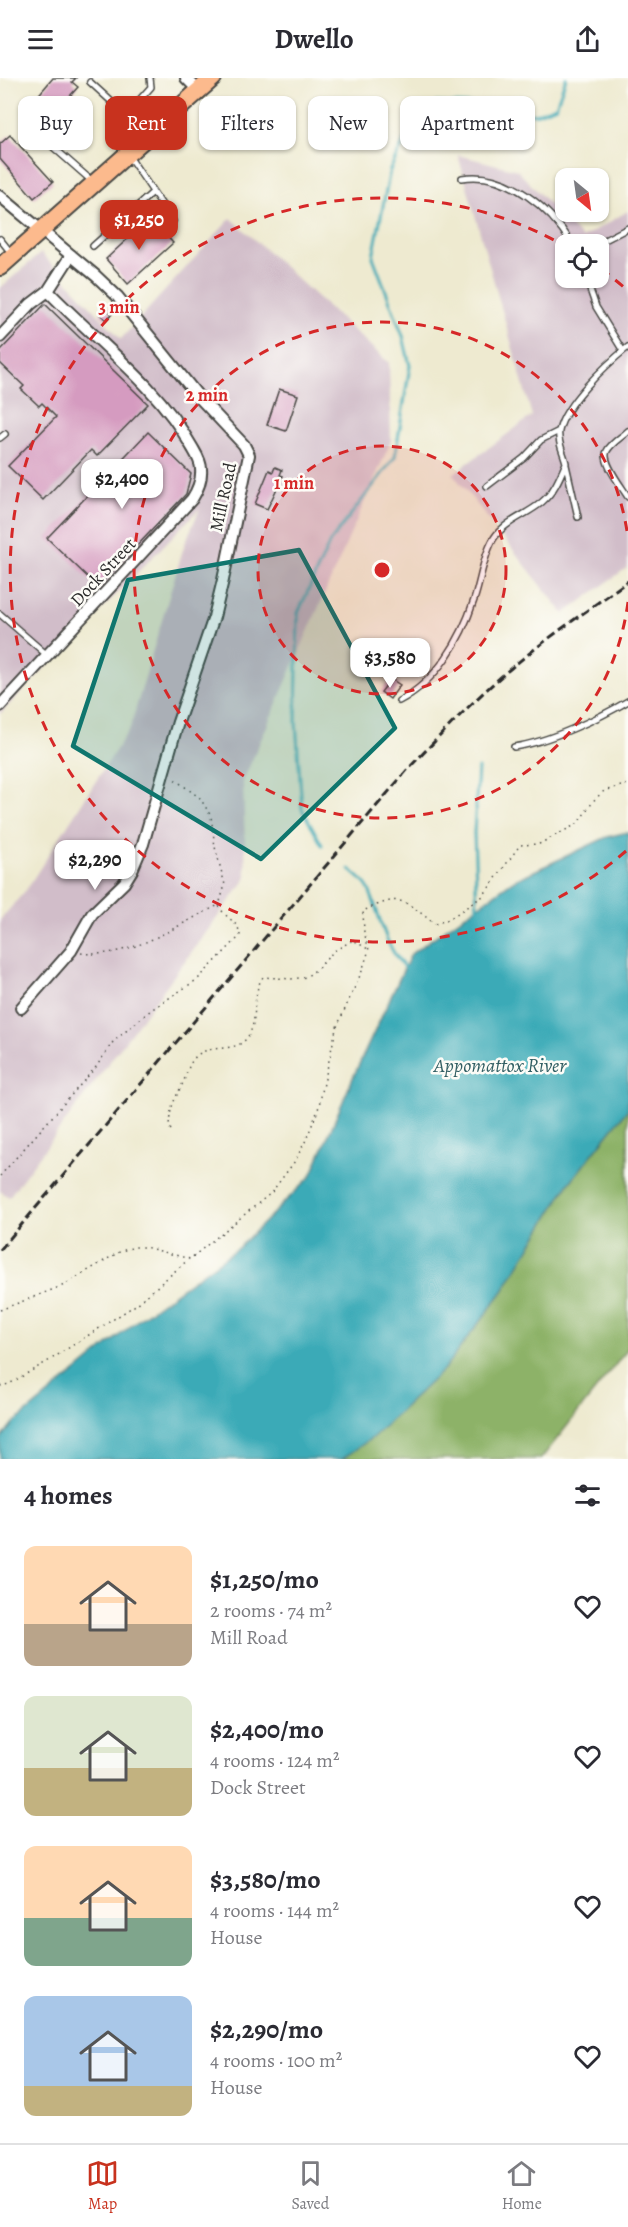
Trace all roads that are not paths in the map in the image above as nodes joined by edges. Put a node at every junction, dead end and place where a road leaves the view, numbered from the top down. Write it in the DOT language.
graph roads {
  1 [pos="150,78"];
  2 [pos="186,78"];
  3 [pos="213,78"];
  4 [pos="90,82"];
  5 [pos="199,91"];
  6 [pos="105,96"];
  7 [pos="143,96"];
  8 [pos="187,101"];
  9 [pos="56,150"];
  10 [pos="131,150"];
  11 [pos="127,154"];
  12 [pos="462,178"];
  13 [pos="94,183"];
  14 [pos="153,192"];
  15 [pos="0,196"];
  16 [pos="173,221"];
  17 [pos="628,228"];
  18 [pos="41,230"];
  19 [pos="564,234"];
  20 [pos="609,238"];
  21 [pos="0,239"];
  22 [pos="93,246"];
  23 [pos="13,255"];
  24 [pos="71,255"];
  25 [pos="0,267"];
  26 [pos="589,288"];
  27 [pos="48,291"];
  28 [pos="0,337"];
  29 [pos="626,349"];
  30 [pos="559,431"];
  31 [pos="628,431"];
  32 [pos="566,463"];
  33 [pos="487,486"];
  34 [pos="628,497"];
  35 [pos="578,517"];
  36 [pos="0,614"];
  37 [pos="47,655"];
  38 [pos="399,701"];
  39 [pos="628,701"];
  40 [pos="0,706"];
  41 [pos="514,747"];
  42 [pos="21,1008"];
  1 -- 7 [label="lane"];
  2 -- 5 [label="street"];
  3 -- 5 [label="main road"];
  4 -- 6 [label="lane"];
  5 -- 8 [label="main road"];
  9 -- 13 [label="lane"];
  10 -- 11 [label="main road"];
  11 -- 13 [label="main road"];
  11 -- 14 [label="lane"];
  12 -- 19 [label="lane"];
  13 -- 18 [label="main road"];
  14 -- 16 [label="lane"];
  14 -- 22 [label="lane"];
  15 -- 18 [label="street, Mill Road"];
  17 -- 20 [label="lane"];
  18 -- 23 [label="main road"];
  18 -- 24 [label="street, Mill Road"];
  21 -- 23 [label="lane"];
  23 -- 25 [label="main road"];
  24 -- 27 [label="street"];
  24 -- 42 [label="street, Mill Road"];
  26 -- 29 [label="lane"];
  27 -- 28 [label="street"];
  27 -- 37 [label="street, Dock Street"];
  29 -- 30 [label="lane"];
  30 -- 32 [label="lane"];
  30 -- 33 [label="lane"];
  31 -- 34 [label="lane"];
  32 -- 35 [label="lane"];
  32 -- 38 [label="lane"];
  36 -- 37 [label="lane"];
  37 -- 40 [label="street, Dock Street"];
  39 -- 41 [label="lane"];
}
